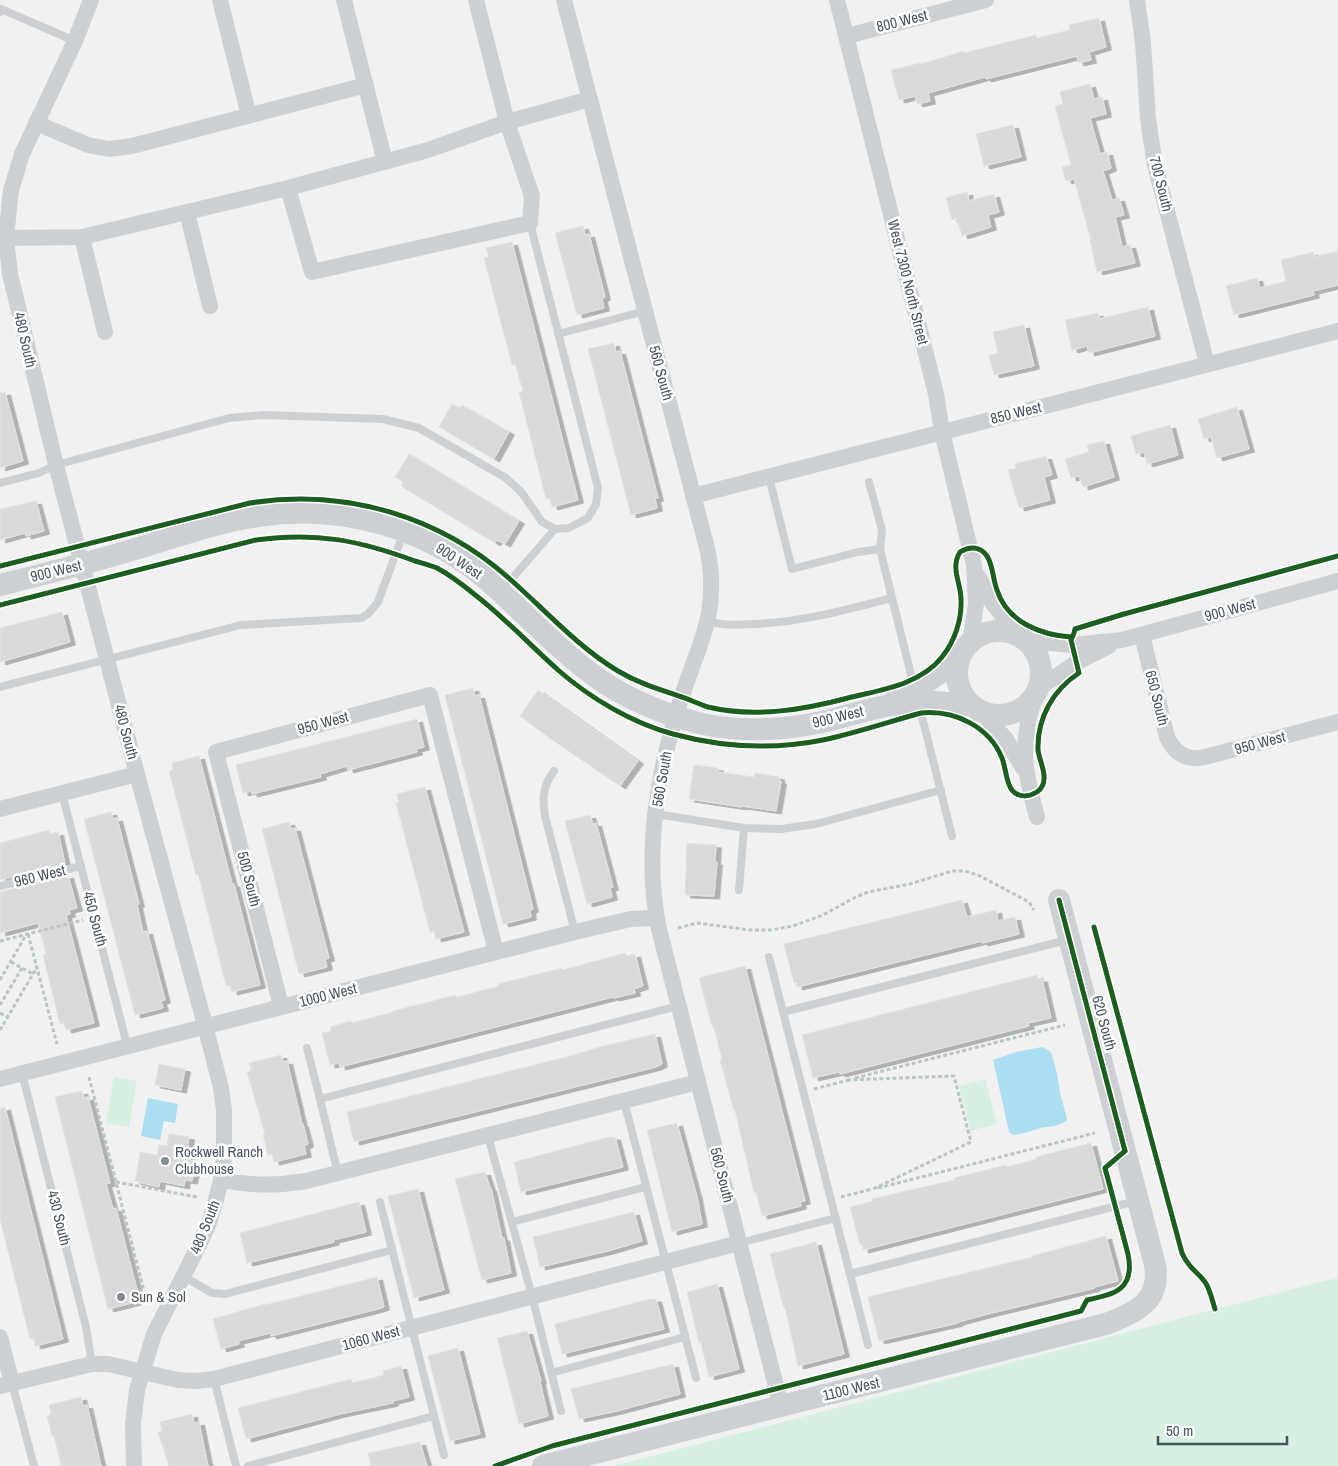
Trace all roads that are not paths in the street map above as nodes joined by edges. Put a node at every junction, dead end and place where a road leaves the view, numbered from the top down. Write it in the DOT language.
graph roads {
  1 [pos="4,0"];
  2 [pos="90,0"];
  3 [pos="220,0"];
  4 [pos="344,0"];
  5 [pos="476,0"];
  6 [pos="564,0"];
  7 [pos="837,0"];
  8 [pos="986,0"];
  9 [pos="1137,0"];
  10 [pos="0,10"];
  11 [pos="847,36"];
  12 [pos="75,41"];
  13 [pos="366,85"];
  14 [pos="590,99"];
  15 [pos="249,116"];
  16 [pos="507,122"];
  17 [pos="36,123"];
  18 [pos="385,162"];
  19 [pos="288,188"];
  20 [pos="187,212"];
  21 [pos="530,223"];
  22 [pos="82,237"];
  23 [pos="6,238"];
  24 [pos="210,306"];
  25 [pos="645,311"];
  26 [pos="1338,331"];
  27 [pos="105,332"];
  28 [pos="558,334"];
  29 [pos="1207,364"];
  30 [pos="942,432"];
  31 [pos="56,465"];
  32 [pos="769,477"];
  33 [pos="870,482"];
  34 [pos="0,483"];
  35 [pos="693,496"];
  36 [pos="554,529"];
  37 [pos="404,531"];
  38 [pos="880,549"];
  39 [pos="82,564"];
  40 [pos="974,565"];
  41 [pos="1338,581"];
  42 [pos="0,585"];
  43 [pos="500,591"];
  44 [pos="892,598"];
  45 [pos="708,621"];
  46 [pos="1142,635"];
  47 [pos="1022,638"];
  48 [pos="1122,640"];
  49 [pos="965,651"];
  50 [pos="107,660"];
  51 [pos="0,688"];
  52 [pos="1037,692"];
  53 [pos="916,696"];
  54 [pos="976,709"];
  55 [pos="676,716"];
  56 [pos="1338,722"];
  57 [pos="216,752"];
  58 [pos="1182,755"];
  59 [pos="554,771"];
  60 [pos="137,774"];
  61 [pos="1026,774"];
  62 [pos="940,790"];
  63 [pos="62,793"];
  64 [pos="0,809"];
  65 [pos="656,814"];
  66 [pos="1037,817"];
  67 [pos="744,828"];
  68 [pos="952,836"];
  69 [pos="81,866"];
  70 [pos="0,886"];
  71 [pos="739,890"];
  72 [pos="1059,900"];
  73 [pos="656,918"];
  74 [pos="575,932"];
  75 [pos="1069,940"];
  76 [pos="496,952"];
  77 [pos="769,957"];
  78 [pos="281,1006"];
  79 [pos="678,1006"];
  80 [pos="783,1012"];
  81 [pos="205,1025"];
  82 [pos="127,1045"];
  83 [pos="307,1048"];
  84 [pos="22,1073"];
  85 [pos="0,1079"];
  86 [pos="698,1082"];
  87 [pos="320,1099"];
  88 [pos="624,1101"];
  89 [pos="488,1136"];
  90 [pos="338,1174"];
  91 [pos="222,1180"];
  92 [pos="645,1187"];
  93 [pos="1138,1200"];
  94 [pos="380,1202"];
  95 [pos="836,1218"];
  96 [pos="512,1222"];
  97 [pos="739,1243"];
  98 [pos="392,1250"];
  99 [pos="665,1262"];
  100 [pos="850,1274"];
  101 [pos="183,1276"];
  102 [pos="532,1296"];
  103 [pos="1151,1296"];
  104 [pos="411,1327"];
  105 [pos="0,1337"];
  106 [pos="685,1337"];
  107 [pos="868,1345"];
  108 [pos="92,1364"];
  109 [pos="141,1372"];
  110 [pos="551,1373"];
  111 [pos="696,1378"];
  112 [pos="214,1379"];
  113 [pos="6,1385"];
  114 [pos="781,1406"];
  115 [pos="561,1411"];
  116 [pos="434,1416"];
  117 [pos="444,1455"];
  118 [pos="34,1466"];
  119 [pos="134,1466"];
  120 [pos="236,1466"];
  121 [pos="248,1466"];
  122 [pos="546,1466"];
  1 -- 10 [label="lane"];
  2 -- 12 [label="street, 480 South"];
  3 -- 15 [label="street"];
  4 -- 13 [label="street"];
  5 -- 16 [label="street"];
  6 -- 14 [label="street, 560 South"];
  7 -- 11 [label="street, West 7300 North Street"];
  8 -- 11 [label="street, 800 West"];
  9 -- 29 [label="street, 700 South"];
  10 -- 12 [label="lane"];
  11 -- 30 [label="street, West 7300 North Street"];
  12 -- 17 [label="street, 480 South"];
  13 -- 15 [label="street"];
  13 -- 18 [label="street"];
  14 -- 16 [label="street"];
  14 -- 25 [label="street, 560 South"];
  15 -- 17 [label="street"];
  16 -- 18 [label="street"];
  16 -- 21 [label="street"];
  17 -- 23 [label="street, 480 South"];
  18 -- 19 [label="street"];
  19 -- 20 [label="street"];
  19 -- 21 [label="street"];
  20 -- 22 [label="street"];
  20 -- 24 [label="street"];
  21 -- 28 [label="lane"];
  22 -- 23 [label="street"];
  22 -- 27 [label="street"];
  23 -- 31 [label="street, 480 South"];
  25 -- 28 [label="lane"];
  25 -- 35 [label="street, 560 South"];
  26 -- 29 [label="street, 850 West"];
  28 -- 36 [label="lane"];
  29 -- 30 [label="street, 850 West"];
  30 -- 32 [label="street, 850 West"];
  30 -- 40 [label="street, West 7300 North Street"];
  31 -- 34 [label="lane"];
  31 -- 36 [label="lane"];
  31 -- 39 [label="street, 480 South"];
  32 -- 35 [label="street, 850 West"];
  32 -- 38 [label="lane"];
  33 -- 38 [label="lane"];
  35 -- 45 [label="street, 560 South"];
  36 -- 43 [label="lane"];
  37 -- 39 [label="street, 900 West"];
  37 -- 43 [label="street, 900 West"];
  37 -- 50 [label="lane"];
  38 -- 44 [label="lane"];
  39 -- 42 [label="street, 900 West"];
  39 -- 50 [label="street, 480 South"];
  40 -- 47 [label="street, West 7300 North Street"];
  40 -- 49 [label="street, West 7300 North Street"];
  41 -- 46 [label="street, 900 West"];
  43 -- 55 [label="street, 900 West"];
  44 -- 45 [label="lane"];
  44 -- 53 [label="lane"];
  45 -- 55 [label="street, 560 South"];
  46 -- 48 [label="street, 900 West"];
  46 -- 58 [label="street, 650 South"];
  47 -- 48 [label="street, 900 West"];
  47 -- 49 [label="street"];
  47 -- 52 [label="street"];
  48 -- 52 [label="street, 900 West"];
  49 -- 53 [label="street, 900 West"];
  49 -- 54 [label="street"];
  50 -- 51 [label="lane"];
  50 -- 60 [label="street, 480 South"];
  52 -- 54 [label="street"];
  52 -- 61 [label="street"];
  53 -- 54 [label="street, 900 West"];
  53 -- 55 [label="street, 900 West"];
  53 -- 62 [label="lane"];
  54 -- 61 [label="street"];
  55 -- 65 [label="street, 560 South"];
  56 -- 58 [label="street, 950 West"];
  57 -- 76 [label="street, 950 West"];
  57 -- 78 [label="street, 500 South"];
  59 -- 74 [label="lane"];
  60 -- 63 [label="street"];
  60 -- 81 [label="street, 480 South"];
  61 -- 66 [label="street"];
  62 -- 67 [label="lane"];
  62 -- 68 [label="lane"];
  63 -- 64 [label="street"];
  63 -- 69 [label="lane, 450 South"];
  65 -- 67 [label="lane"];
  65 -- 73 [label="street, 560 South"];
  67 -- 71 [label="lane"];
  69 -- 70 [label="lane, 960 West"];
  69 -- 82 [label="lane, 450 South"];
  72 -- 75 [label="street, 620 South"];
  73 -- 74 [label="street, 1000 West"];
  73 -- 79 [label="street, 560 South"];
  74 -- 76 [label="street, 1000 West"];
  75 -- 80 [label="lane"];
  75 -- 93 [label="street, 620 South"];
  76 -- 78 [label="street, 1000 West"];
  77 -- 80 [label="lane"];
  78 -- 81 [label="street, 1000 West"];
  79 -- 86 [label="street, 560 South"];
  79 -- 87 [label="lane"];
  80 -- 95 [label="lane"];
  81 -- 82 [label="street, 1000 West"];
  81 -- 91 [label="street, 480 South"];
  82 -- 84 [label="street, 1000 West"];
  83 -- 87 [label="lane"];
  84 -- 85 [label="street, 1000 West"];
  84 -- 108 [label="lane, 430 South"];
  86 -- 88 [label="street"];
  86 -- 97 [label="street, 560 South"];
  87 -- 90 [label="lane"];
  88 -- 89 [label="street"];
  88 -- 92 [label="lane"];
  89 -- 90 [label="street"];
  89 -- 96 [label="lane"];
  90 -- 91 [label="street"];
  91 -- 101 [label="street, 480 South"];
  92 -- 96 [label="lane"];
  92 -- 99 [label="lane"];
  93 -- 100 [label="lane"];
  93 -- 103 [label="street, 620 South"];
  94 -- 98 [label="lane"];
  95 -- 97 [label="lane"];
  95 -- 100 [label="lane"];
  96 -- 102 [label="lane"];
  97 -- 99 [label="street, 1060 West"];
  97 -- 114 [label="street, 560 South"];
  98 -- 101 [label="lane"];
  98 -- 104 [label="lane"];
  99 -- 102 [label="street, 1060 West"];
  99 -- 106 [label="lane"];
  100 -- 107 [label="lane"];
  101 -- 109 [label="street, 480 South"];
  102 -- 104 [label="street, 1060 West"];
  102 -- 110 [label="lane"];
  103 -- 114 [label="street, 1100 West"];
  104 -- 112 [label="street, 1060 West"];
  104 -- 116 [label="lane"];
  105 -- 113 [label="street"];
  106 -- 110 [label="lane"];
  106 -- 111 [label="lane"];
  108 -- 109 [label="street, 1060 West"];
  108 -- 113 [label="street, 1060 West"];
  109 -- 112 [label="street, 1060 West"];
  109 -- 119 [label="street, 480 South"];
  110 -- 115 [label="lane"];
  112 -- 120 [label="lane"];
  113 -- 118 [label="lane"];
  114 -- 122 [label="street, 1100 West"];
  116 -- 117 [label="lane"];
  116 -- 121 [label="lane"];
}
